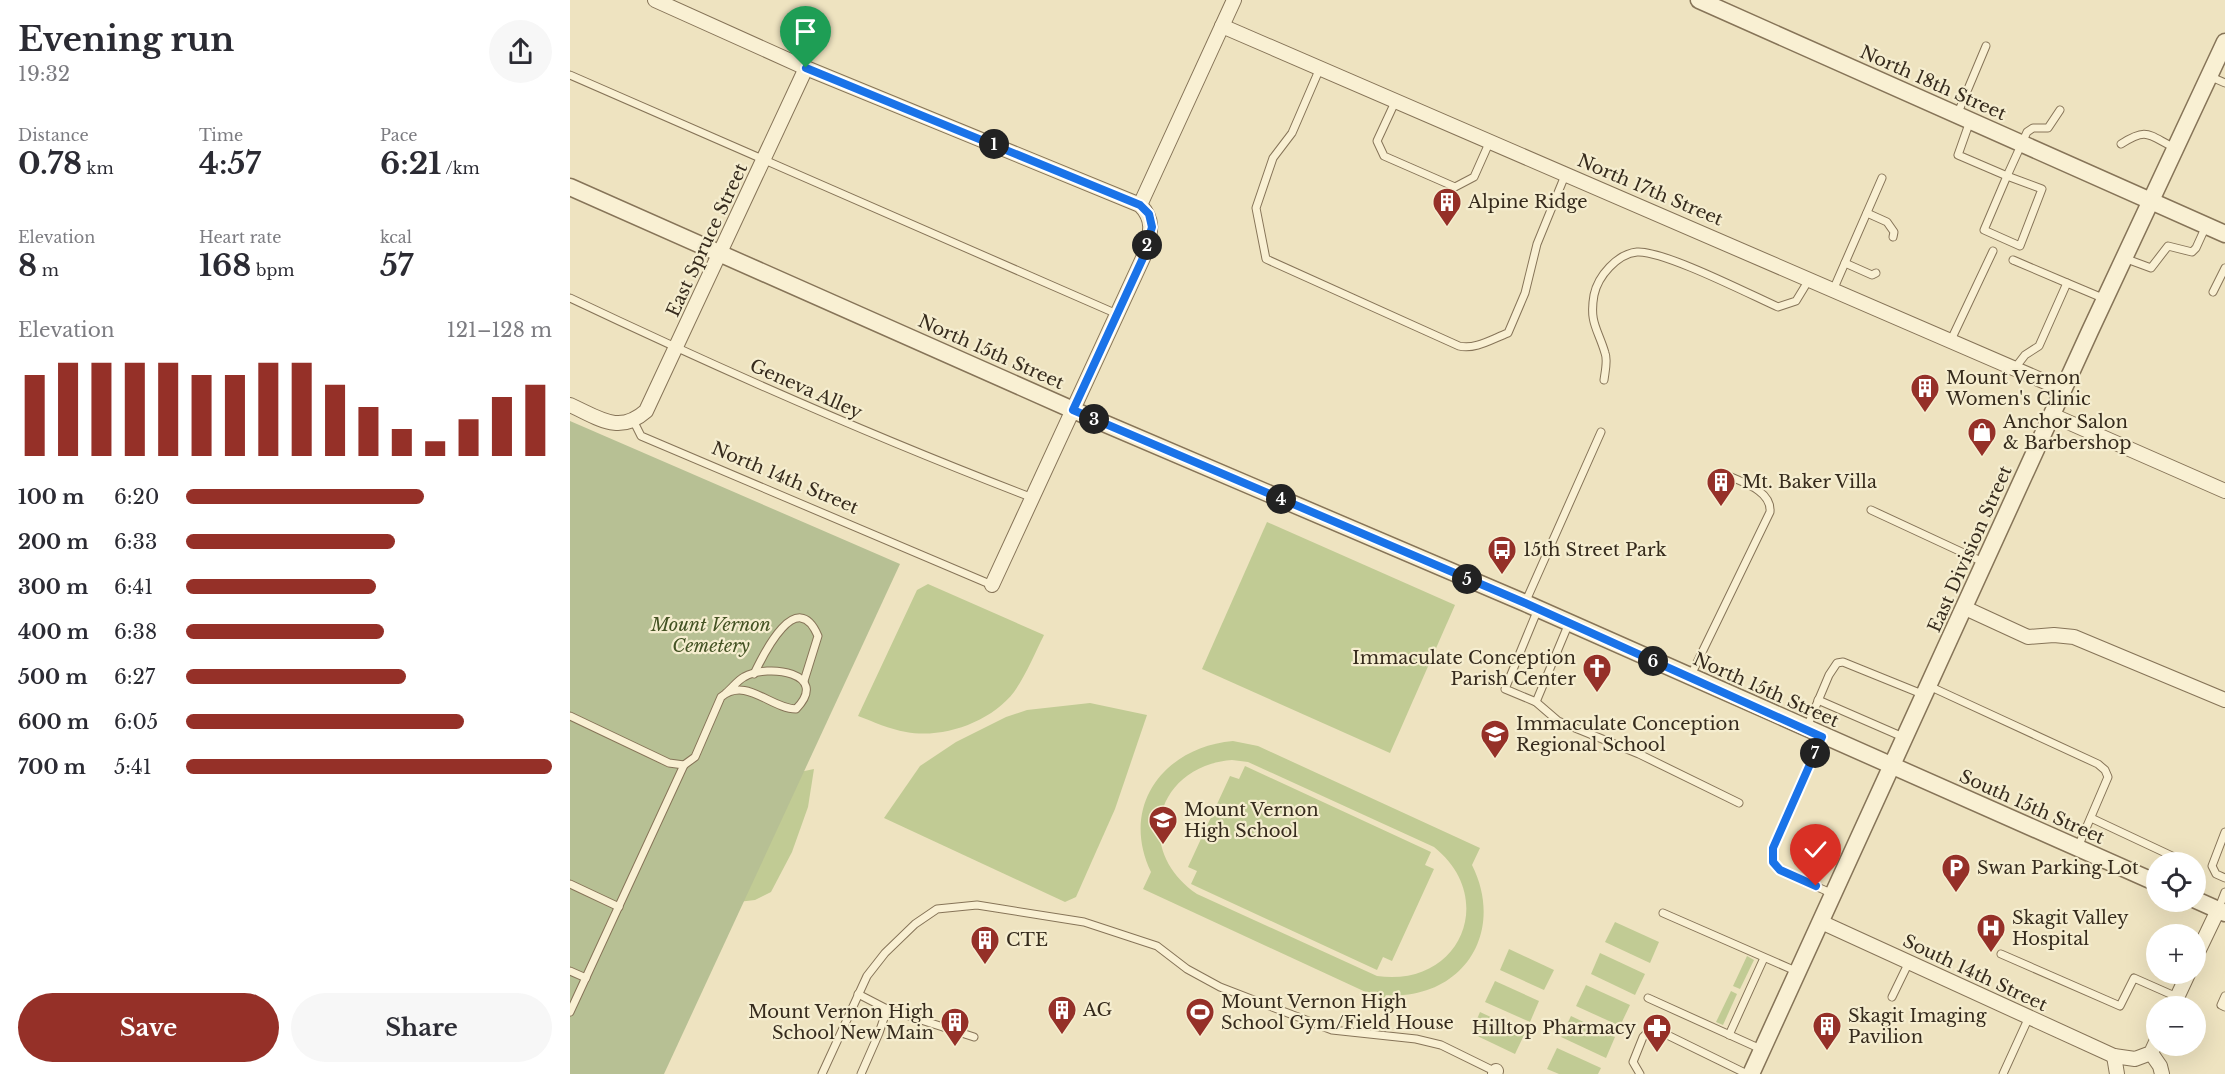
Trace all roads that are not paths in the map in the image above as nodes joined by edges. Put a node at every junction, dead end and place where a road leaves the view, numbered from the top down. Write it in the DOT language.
graph roads {
  1 [pos="655,0"];
  2 [pos="1234,0"];
  3 [pos="1701,0"];
  4 [pos="1222,26"];
  5 [pos="2225,42"];
  6 [pos="1986,46"];
  7 [pos="806,68"];
  8 [pos="1320,68"];
  9 [pos="570,75"];
  10 [pos="2209,76"];
  11 [pos="2225,84"];
  12 [pos="1396,100"];
  13 [pos="2060,110"];
  14 [pos="1964,118"];
  15 [pos="1490,141"];
  16 [pos="2021,144"];
  17 [pos="2121,144"];
  18 [pos="2176,148"];
  19 [pos="764,159"];
  20 [pos="1566,173"];
  21 [pos="2007,176"];
  22 [pos="1882,178"];
  23 [pos="570,187"];
  24 [pos="2150,202"];
  25 [pos="1140,205"];
  26 [pos="1867,213"];
  27 [pos="2206,226"];
  28 [pos="2225,234"];
  29 [pos="1893,237"];
  30 [pos="1993,251"];
  31 [pos="721,254"];
  32 [pos="2124,258"];
  33 [pos="2013,260"];
  34 [pos="1845,263"];
  35 [pos="2225,268"];
  36 [pos="1876,273"];
  37 [pos="1810,278"];
  38 [pos="2067,283"];
  39 [pos="1834,288"];
  40 [pos="2213,292"];
  41 [pos="570,298"];
  42 [pos="2105,299"];
  43 [pos="1117,314"];
  44 [pos="1951,340"];
  45 [pos="676,349"];
  46 [pos="2015,368"];
  47 [pos="1604,380"];
  48 [pos="2064,390"];
  49 [pos="570,405"];
  50 [pos="1073,410"];
  51 [pos="2052,415"];
  52 [pos="634,422"];
  53 [pos="1601,432"];
  54 [pos="1722,473"];
  55 [pos="2225,491"];
  56 [pos="1034,499"];
  57 [pos="1871,510"];
  58 [pos="1986,563"];
  59 [pos="992,585"];
  60 [pos="1531,606"];
  61 [pos="1965,609"];
  62 [pos="1569,623"];
  63 [pos="754,674"];
  64 [pos="1690,677"];
  65 [pos="804,681"];
  66 [pos="1927,691"];
  67 [pos="726,693"];
  68 [pos="1818,700"];
  69 [pos="2225,700"];
  70 [pos="1536,702"];
  71 [pos="570,716"];
  72 [pos="1806,729"];
  73 [pos="1822,737"];
  74 [pos="1905,738"];
  75 [pos="684,765"];
  76 [pos="1892,767"];
  77 [pos="1739,803"];
  78 [pos="2091,818"];
  79 [pos="2225,832"];
  80 [pos="2078,848"];
  81 [pos="2165,852"];
  82 [pos="2146,878"];
  83 [pos="2225,878"];
  84 [pos="570,884"];
  85 [pos="2225,892"];
  86 [pos="1834,894"];
  87 [pos="2206,904"];
  88 [pos="619,907"];
  89 [pos="2221,911"];
  90 [pos="1663,912"];
  91 [pos="1821,922"];
  92 [pos="2206,938"];
  93 [pos="2001,954"];
  94 [pos="1764,958"];
  95 [pos="1909,962"];
  96 [pos="570,971"];
  97 [pos="1798,972"];
  98 [pos="586,978"];
  99 [pos="858,994"];
  100 [pos="2165,996"];
  101 [pos="2225,996"];
  102 [pos="1892,997"];
  103 [pos="1648,998"];
  104 [pos="2225,1007"];
  105 [pos="887,1009"];
  106 [pos="570,1012"];
  107 [pos="2029,1017"];
  108 [pos="1729,1035"];
  109 [pos="974,1037"];
  110 [pos="1763,1050"];
  111 [pos="2146,1055"];
  112 [pos="2114,1056"];
  113 [pos="2153,1056"];
  114 [pos="1497,1073"];
  115 [pos="822,1074"];
  116 [pos="861,1074"];
  117 [pos="1640,1074"];
  118 [pos="1749,1074"];
  119 [pos="2003,1074"];
  120 [pos="2117,1074"];
  121 [pos="2162,1074"];
  1 -- 7 [label="street"];
  2 -- 4 [label="street"];
  3 -- 14 [label="street, North 18th Street"];
  4 -- 8 [label="street, North 17th Street"];
  4 -- 25 [label="street"];
  5 -- 10 [label="street, East Division Street"];
  6 -- 14 [label="lane"];
  7 -- 19 [label="street, East Spruce Street"];
  7 -- 25 [label="street"];
  8 -- 12 [label="street, North 17th Street"];
  8 -- 20 [label="lane"];
  9 -- 19 [label="lane"];
  10 -- 11 [label="lane"];
  10 -- 18 [label="street, East Division Street"];
  12 -- 15 [label="street, North 17th Street"];
  12 -- 15 [label="lane"];
  13 -- 16 [label="lane"];
  14 -- 16 [label="street, North 18th Street"];
  14 -- 21 [label="lane"];
  15 -- 20 [label="street, North 17th Street"];
  16 -- 21 [label="lane"];
  16 -- 24 [label="street, North 18th Street"];
  17 -- 18 [label="lane"];
  18 -- 24 [label="street, East Division Street"];
  19 -- 31 [label="street, East Spruce Street"];
  19 -- 43 [label="lane"];
  20 -- 37 [label="street, North 17th Street"];
  21 -- 21 [label="lane"];
  22 -- 26 [label="lane"];
  23 -- 31 [label="street, North 15th Street"];
  24 -- 27 [label="street, North 18th Street"];
  24 -- 32 [label="street, East Division Street"];
  25 -- 43 [label="street"];
  26 -- 29 [label="lane"];
  26 -- 34 [label="lane"];
  27 -- 28 [label="street, North 18th Street"];
  27 -- 32 [label="lane"];
  30 -- 44 [label="lane"];
  31 -- 45 [label="street, East Spruce Street"];
  31 -- 50 [label="street, North 15th Street"];
  32 -- 42 [label="street, East Division Street"];
  33 -- 38 [label="lane"];
  34 -- 36 [label="lane"];
  34 -- 39 [label="lane"];
  35 -- 40 [label="lane"];
  37 -- 39 [label="street, North 17th Street"];
  37 -- 47 [label="lane"];
  38 -- 42 [label="lane"];
  38 -- 46 [label="lane"];
  39 -- 44 [label="street, North 17th Street"];
  41 -- 45 [label="lane, Geneva Alley"];
  42 -- 48 [label="street, East Division Street"];
  43 -- 50 [label="street"];
  44 -- 46 [label="street, North 17th Street"];
  45 -- 52 [label="street, East Spruce Street"];
  45 -- 56 [label="lane, Geneva Alley"];
  46 -- 48 [label="street, North 17th Street"];
  48 -- 51 [label="street, East Division Street"];
  49 -- 52 [label="street"];
  50 -- 56 [label="street"];
  50 -- 60 [label="street, North 15th Street"];
  51 -- 55 [label="street"];
  51 -- 58 [label="street, East Division Street"];
  52 -- 59 [label="lane, North 14th Street"];
  53 -- 60 [label="lane"];
  54 -- 64 [label="lane"];
  56 -- 59 [label="street"];
  57 -- 58 [label="lane"];
  58 -- 61 [label="street, East Division Street"];
  60 -- 62 [label="street, North 15th Street"];
  60 -- 70 [label="lane"];
  61 -- 66 [label="street, East Division Street"];
  61 -- 69 [label="street"];
  62 -- 64 [label="street, North 15th Street"];
  62 -- 70 [label="lane"];
  63 -- 65 [label="lane"];
  63 -- 65 [label="lane"];
  63 -- 67 [label="lane"];
  64 -- 72 [label="street, North 15th Street"];
  65 -- 67 [label="lane"];
  66 -- 68 [label="lane"];
  66 -- 74 [label="street, East Division Street"];
  66 -- 78 [label="lane"];
  67 -- 75 [label="lane"];
  68 -- 72 [label="lane"];
  68 -- 74 [label="lane"];
  70 -- 77 [label="lane"];
  71 -- 75 [label="lane"];
  72 -- 73 [label="street, North 15th Street"];
  73 -- 76 [label="street, North 15th Street"];
  73 -- 86 [label="lane"];
  74 -- 76 [label="street, East Division Street"];
  75 -- 88 [label="lane"];
  76 -- 80 [label="street, South 15th Street"];
  76 -- 86 [label="street, East Division Street"];
  78 -- 80 [label="lane"];
  78 -- 81 [label="lane"];
  79 -- 83 [label="lane"];
  80 -- 82 [label="street, South 15th Street"];
  84 -- 88 [label="lane"];
  85 -- 89 [label="lane"];
  86 -- 91 [label="street, East Division Street"];
  87 -- 89 [label="street"];
  88 -- 98 [label="lane"];
  89 -- 92 [label="street"];
  90 -- 94 [label="lane"];
  91 -- 95 [label="street, South 14th Street"];
  91 -- 97 [label="street, East Division Street"];
  93 -- 100 [label="lane"];
  94 -- 97 [label="lane"];
  94 -- 108 [label="lane"];
  95 -- 102 [label="lane"];
  95 -- 107 [label="street, South 14th Street"];
  96 -- 98 [label="lane"];
  97 -- 110 [label="street, East Division Street"];
  98 -- 106 [label="lane"];
  99 -- 105 [label="lane"];
  99 -- 114 [label="lane"];
  99 -- 115 [label="lane"];
  101 -- 104 [label="lane"];
  103 -- 108 [label="lane"];
  105 -- 109 [label="lane"];
  105 -- 116 [label="lane"];
  107 -- 112 [label="street, South 14th Street"];
  107 -- 119 [label="lane"];
  108 -- 110 [label="lane"];
  110 -- 118 [label="street, East Division Street"];
  111 -- 112 [label="street"];
  112 -- 120 [label="street"];
  113 -- 121 [label="street"];
  117 -- 118 [label="lane"];
}
